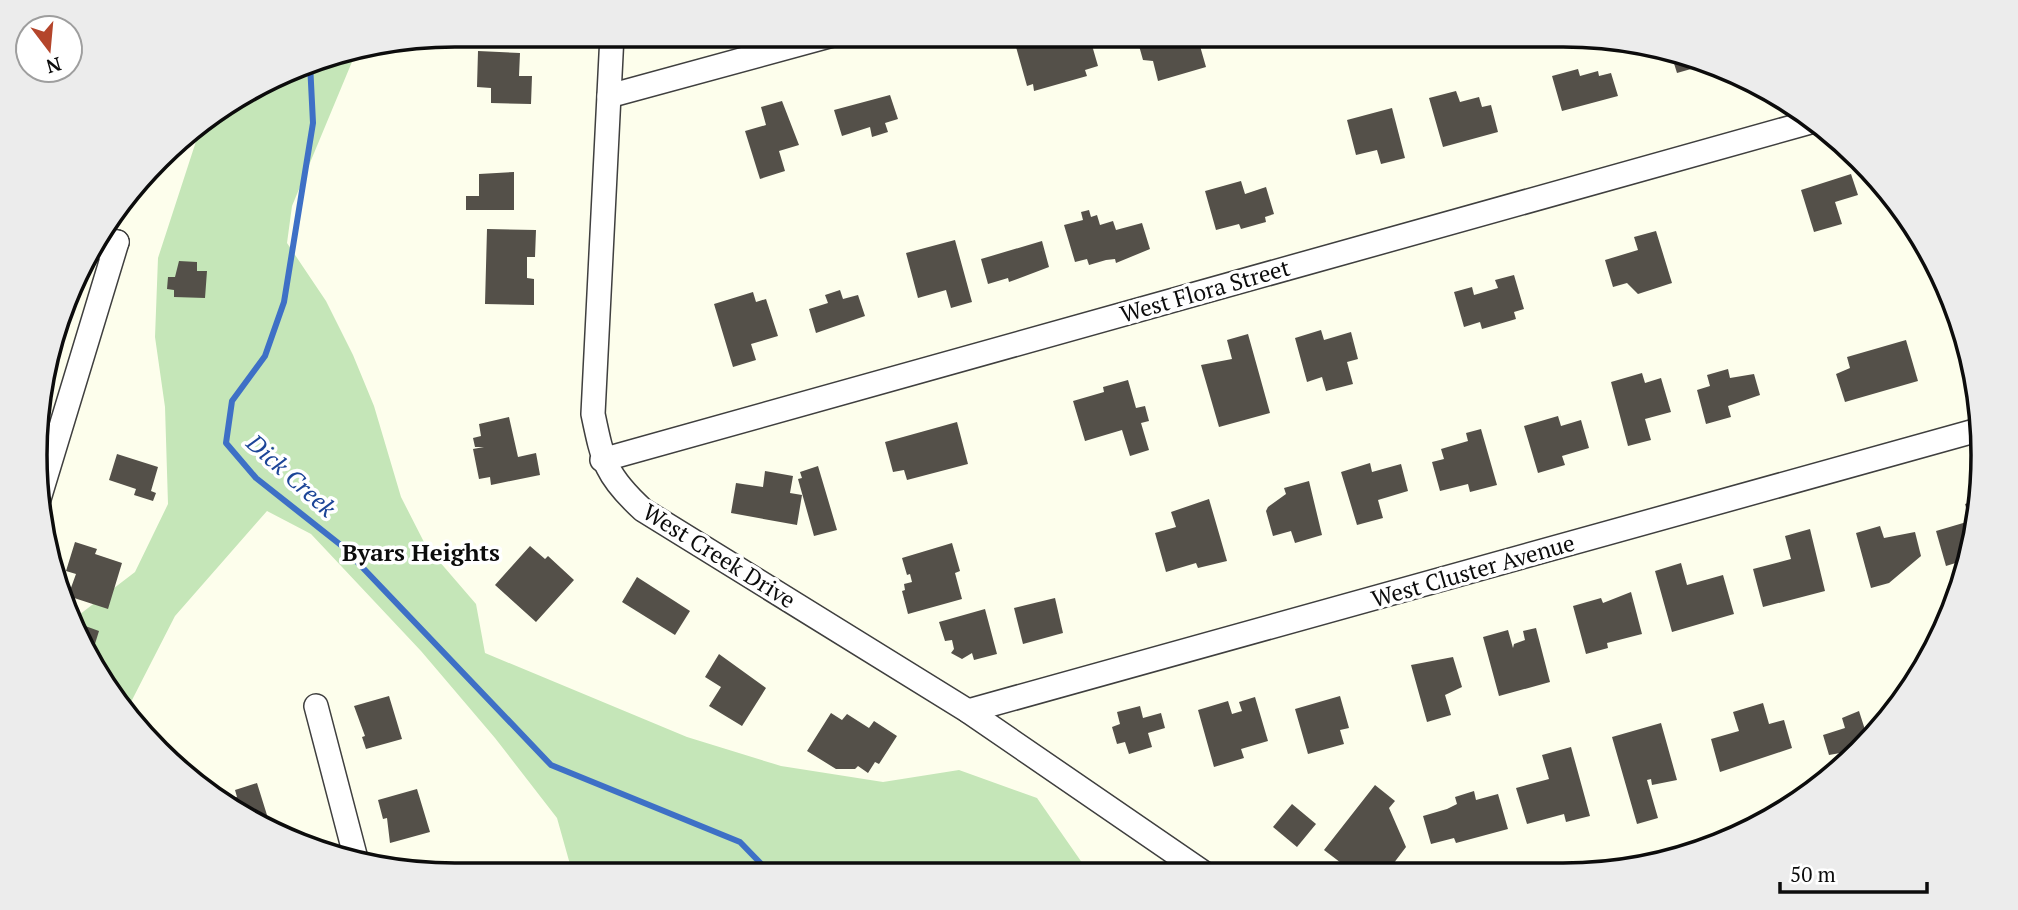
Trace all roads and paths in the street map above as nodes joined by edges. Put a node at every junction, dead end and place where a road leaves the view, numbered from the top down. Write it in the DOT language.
graph roads {
  1 [pos="611,47"];
  2 [pos="789,47"];
  3 [pos="609,96"];
  4 [pos="1801,125"];
  5 [pos="106,245"];
  6 [pos="1970,432"];
  7 [pos="602,460"];
  8 [pos="48,471"];
  9 [pos="316,706"];
  10 [pos="968,711"];
  11 [pos="354,850"];
  12 [pos="1189,863"];
  1 -- 3 [label="street, West Creek Drive"];
  2 -- 3 [label="street"];
  3 -- 7 [label="street, West Creek Drive"];
  4 -- 7 [label="street, West Flora Street"];
  5 -- 8 [label="street"];
  6 -- 10 [label="street, West Cluster Avenue"];
  7 -- 10 [label="street, West Creek Drive"];
  9 -- 11 [label="street"];
  10 -- 12 [label="street, West Creek Drive"];
}
